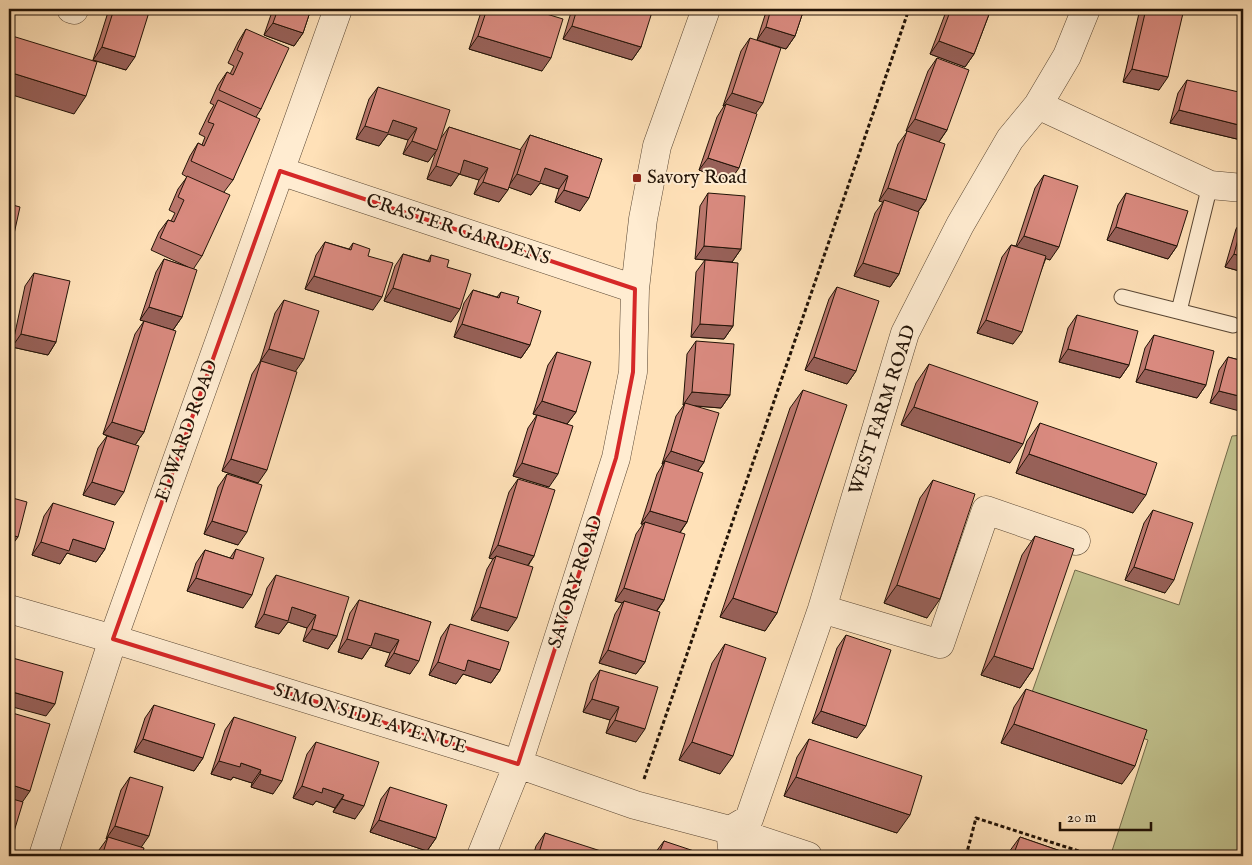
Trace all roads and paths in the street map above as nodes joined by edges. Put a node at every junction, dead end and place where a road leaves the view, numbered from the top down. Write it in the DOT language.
graph roads {
  1 [pos="338,9"];
  2 [pos="706,9"];
  3 [pos="908,9"];
  4 [pos="1086,9"];
  5 [pos="1038,105"];
  6 [pos="280,171"];
  7 [pos="1210,185"];
  8 [pos="1243,188"];
  9 [pos="635,289"];
  10 [pos="1122,297"];
  11 [pos="1179,311"];
  12 [pos="1233,324"];
  13 [pos="1076,541"];
  14 [pos="9,609"];
  15 [pos="822,609"];
  16 [pos="113,639"];
  17 [pos="518,764"];
  18 [pos="635,805"];
  19 [pos="732,843"];
  20 [pos="43,856"];
  21 [pos="481,856"];
  22 [pos="808,856"];
  23 [pos="966,856"];
  24 [pos="1094,856"];
  1 -- 6 [label="street, EDWARD ROAD"];
  2 -- 9 [label="street, SAVORY ROAD"];
  3 -- 18 [label="path"];
  4 -- 5 [label="street, WEST FARM ROAD"];
  5 -- 7 [label="street"];
  5 -- 15 [label="street, WEST FARM ROAD"];
  6 -- 9 [label="street, CRASTER GARDENS"];
  6 -- 16 [label="street, EDWARD ROAD"];
  7 -- 8 [label="street"];
  7 -- 11 [label="lane"];
  9 -- 17 [label="street, SAVORY ROAD"];
  10 -- 11 [label="lane"];
  11 -- 12 [label="lane"];
  13 -- 15 [label="street"];
  14 -- 16 [label="street, SIMONSIDE AVENUE"];
  15 -- 19 [label="street, WEST FARM ROAD"];
  16 -- 17 [label="street, SIMONSIDE AVENUE"];
  16 -- 20 [label="street, EDWARD ROAD"];
  17 -- 18 [label="street, SIMONSIDE AVENUE"];
  17 -- 21 [label="street, SAVORY ROAD"];
  18 -- 19 [label="street, SIMONSIDE AVENUE"];
  19 -- 22 [label="street, SIMONSIDE AVENUE"];
  23 -- 24 [label="path"];
}
